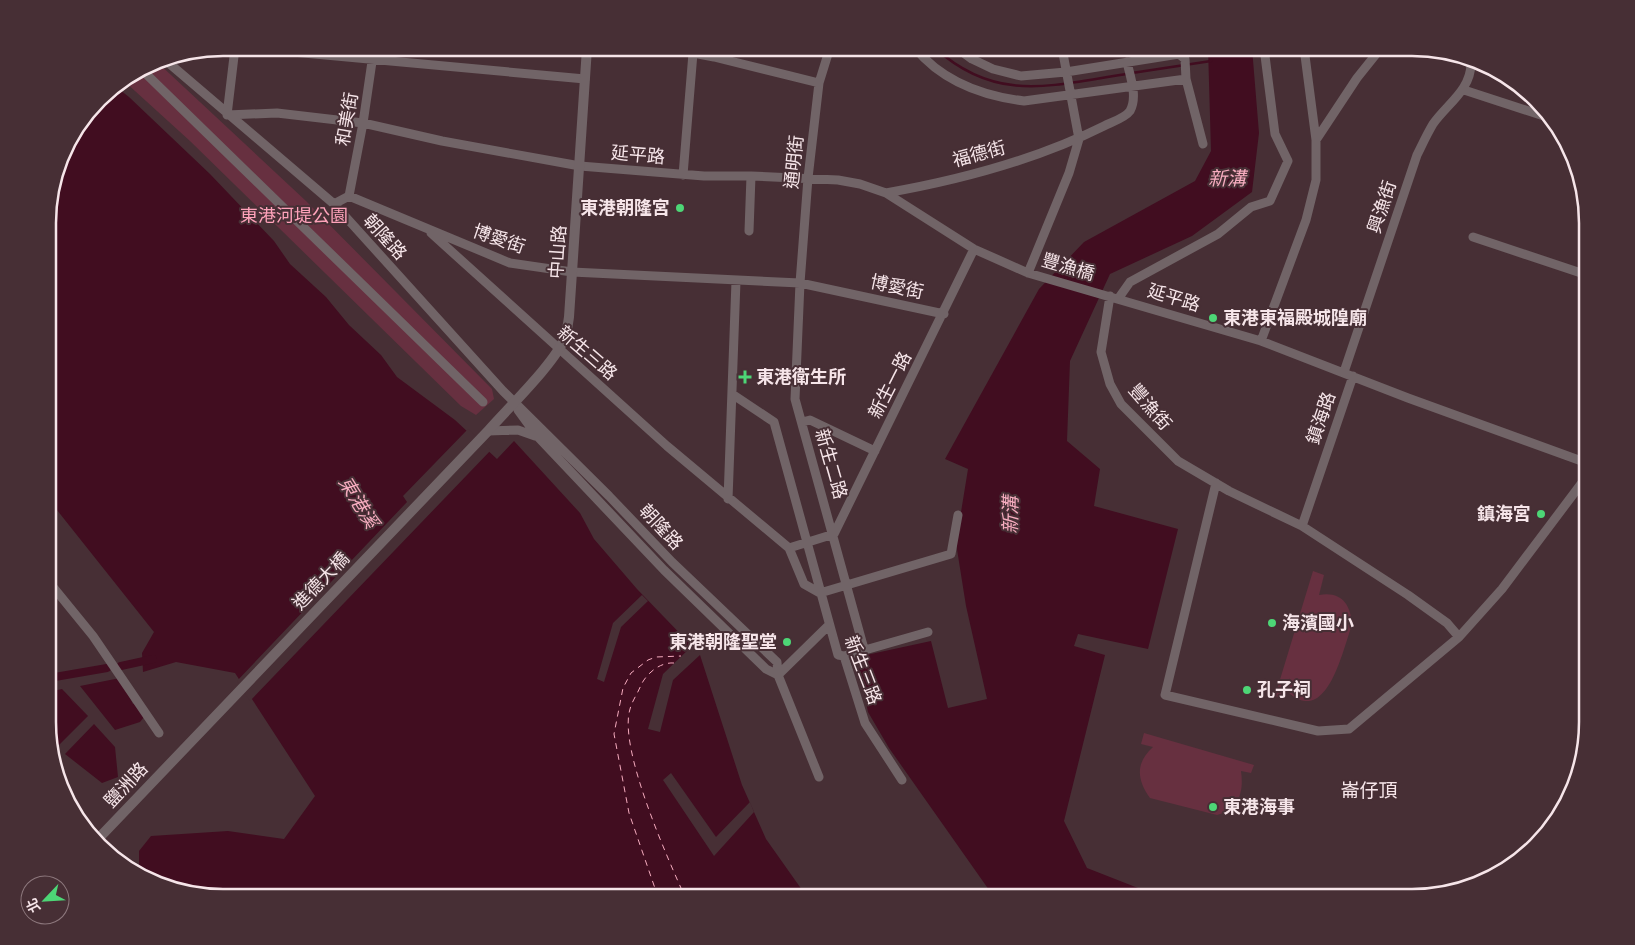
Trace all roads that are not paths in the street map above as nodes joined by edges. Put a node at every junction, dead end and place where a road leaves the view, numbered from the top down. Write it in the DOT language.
graph roads {
  1 [pos="827,56"];
  2 [pos="925,56"];
  3 [pos="968,56"];
  4 [pos="1064,56"];
  5 [pos="1165,56"];
  6 [pos="1182,56"];
  7 [pos="1265,56"];
  8 [pos="1305,56"];
  9 [pos="1375,56"];
  10 [pos="234,57"];
  11 [pos="349,57"];
  12 [pos="586,57"];
  13 [pos="693,57"];
  14 [pos="730,57"];
  15 [pos="373,59"];
  16 [pos="1185,59"];
  17 [pos="1127,62"];
  18 [pos="170,65"];
  19 [pos="1471,67"];
  20 [pos="1067,74"];
  21 [pos="147,75"];
  22 [pos="1187,76"];
  23 [pos="584,79"];
  24 [pos="819,83"];
  25 [pos="1133,86"];
  26 [pos="1464,90"];
  27 [pos="1071,93"];
  28 [pos="1538,114"];
  29 [pos="227,115"];
  30 [pos="363,123"];
  31 [pos="1078,139"];
  32 [pos="1316,140"];
  33 [pos="1203,144"];
  34 [pos="580,166"];
  35 [pos="683,175"];
  36 [pos="751,176"];
  37 [pos="808,178"];
  38 [pos="886,193"];
  39 [pos="349,196"];
  40 [pos="334,204"];
  41 [pos="427,230"];
  42 [pos="749,231"];
  43 [pos="1473,237"];
  44 [pos="974,249"];
  45 [pos="572,272"];
  46 [pos="1578,272"];
  47 [pos="1028,273"];
  48 [pos="736,280"];
  49 [pos="800,283"];
  50 [pos="1099,293"];
  51 [pos="1114,298"];
  52 [pos="944,314"];
  53 [pos="1261,341"];
  54 [pos="558,349"];
  55 [pos="1349,374"];
  56 [pos="732,394"];
  57 [pos="483,402"];
  58 [pos="513,402"];
  59 [pos="802,422"];
  60 [pos="488,431"];
  61 [pos="537,436"];
  62 [pos="875,450"];
  63 [pos="1578,461"];
  64 [pos="1216,483"];
  65 [pos="1578,490"];
  66 [pos="728,499"];
  67 [pos="958,516"];
  68 [pos="1302,526"];
  69 [pos="834,534"];
  70 [pos="808,542"];
  71 [pos="788,548"];
  72 [pos="846,585"];
  73 [pos="56,591"];
  74 [pos="820,593"];
  75 [pos="829,625"];
  76 [pos="928,632"];
  77 [pos="1459,637"];
  78 [pos="864,649"];
  79 [pos="844,656"];
  80 [pos="778,675"];
  81 [pos="159,733"];
  82 [pos="178,753"];
  83 [pos="819,777"];
  84 [pos="902,780"];
  85 [pos="101,836"];
  1 -- 24 [label="street, 通明街"];
  2 -- 27 [label="street"];
  3 -- 20 [label="street"];
  4 -- 20 [label="street"];
  5 -- 17 [label="street"];
  6 -- 16 [label="street"];
  7 -- 51 [label="street"];
  8 -- 32 [label="street"];
  9 -- 32 [label="street"];
  10 -- 29 [label="street"];
  11 -- 15 [label="street"];
  12 -- 23 [label="street, 中山路"];
  13 -- 35 [label="street"];
  14 -- 24 [label="street"];
  15 -- 23 [label="street"];
  15 -- 30 [label="street, 和美街"];
  16 -- 22 [label="street"];
  17 -- 20 [label="street"];
  17 -- 25 [label="street"];
  18 -- 29 [label="street"];
  19 -- 26 [label="street, 興漁街"];
  20 -- 27 [label="street"];
  21 -- 57 [label="street"];
  22 -- 25 [label="street"];
  22 -- 33 [label="street"];
  23 -- 34 [label="street, 中山路"];
  24 -- 37 [label="street, 通明街"];
  25 -- 27 [label="street"];
  25 -- 31 [label="street, 福德街"];
  26 -- 28 [label="street"];
  26 -- 55 [label="street, 興漁街"];
  27 -- 31 [label="street"];
  29 -- 30 [label="street, 延平路"];
  29 -- 40 [label="street"];
  30 -- 34 [label="street, 延平路"];
  30 -- 39 [label="street, 和美街"];
  31 -- 38 [label="street, 福德街"];
  31 -- 47 [label="street"];
  32 -- 53 [label="street"];
  34 -- 35 [label="street, 延平路"];
  34 -- 45 [label="street, 中山路"];
  35 -- 36 [label="street, 延平路"];
  36 -- 37 [label="street, 延平路"];
  36 -- 42 [label="street"];
  37 -- 38 [label="street, 延平路"];
  37 -- 49 [label="street, 通明街"];
  38 -- 44 [label="street, 延平路"];
  39 -- 40 [label="street"];
  39 -- 41 [label="street, 博愛街"];
  40 -- 58 [label="street, 朝隆路"];
  41 -- 45 [label="street, 博愛街"];
  41 -- 54 [label="street, 新生三路"];
  43 -- 46 [label="street"];
  44 -- 47 [label="street, 延平路"];
  44 -- 52 [label="street, 新生一路"];
  45 -- 48 [label="street, 博愛街"];
  45 -- 54 [label="street, 中山路"];
  47 -- 50 [label="street, 豐漁橋"];
  48 -- 49 [label="street, 博愛街"];
  48 -- 56 [label="street"];
  49 -- 52 [label="street, 博愛街"];
  49 -- 59 [label="street, 新生二路"];
  50 -- 51 [label="street, 延平路"];
  51 -- 53 [label="street, 延平路"];
  51 -- 64 [label="street, 豐漁街"];
  52 -- 62 [label="street, 新生一路"];
  53 -- 55 [label="street, 延平路"];
  54 -- 58 [label="street, 中山路"];
  54 -- 66 [label="street, 新生三路"];
  55 -- 63 [label="street, 鎮海路"];
  55 -- 68 [label="street, 鎮海路"];
  56 -- 66 [label="street"];
  56 -- 70 [label="street, 新生三路"];
  58 -- 60 [label="street, 中山路"];
  58 -- 61 [label="street, 朝隆路"];
  58 -- 80 [label="street, 朝隆路"];
  59 -- 62 [label="street"];
  59 -- 69 [label="street, 新生二路"];
  60 -- 61 [label="street"];
  60 -- 82 [label="street, 進德大橋"];
  61 -- 80 [label="street, 朝隆路"];
  62 -- 69 [label="street, 新生一路"];
  64 -- 68 [label="street, 豐漁街"];
  64 -- 77 [label="street"];
  65 -- 77 [label="street"];
  66 -- 71 [label="street, 新生三路"];
  67 -- 72 [label="street"];
  68 -- 77 [label="street"];
  69 -- 70 [label="street"];
  69 -- 72 [label="street, 新生二路"];
  70 -- 71 [label="street"];
  70 -- 74 [label="street, 新生三路"];
  71 -- 74 [label="street, 新生三路"];
  72 -- 74 [label="street"];
  72 -- 78 [label="street, 新生二路"];
  73 -- 81 [label="street"];
  74 -- 75 [label="street, 新生三路"];
  75 -- 79 [label="street, 新生三路"];
  75 -- 80 [label="street"];
  76 -- 78 [label="street"];
  78 -- 79 [label="street"];
  79 -- 84 [label="street, 新生三路"];
  80 -- 83 [label="street, 朝隆路"];
  82 -- 85 [label="street, 鹽洲路"];
}
